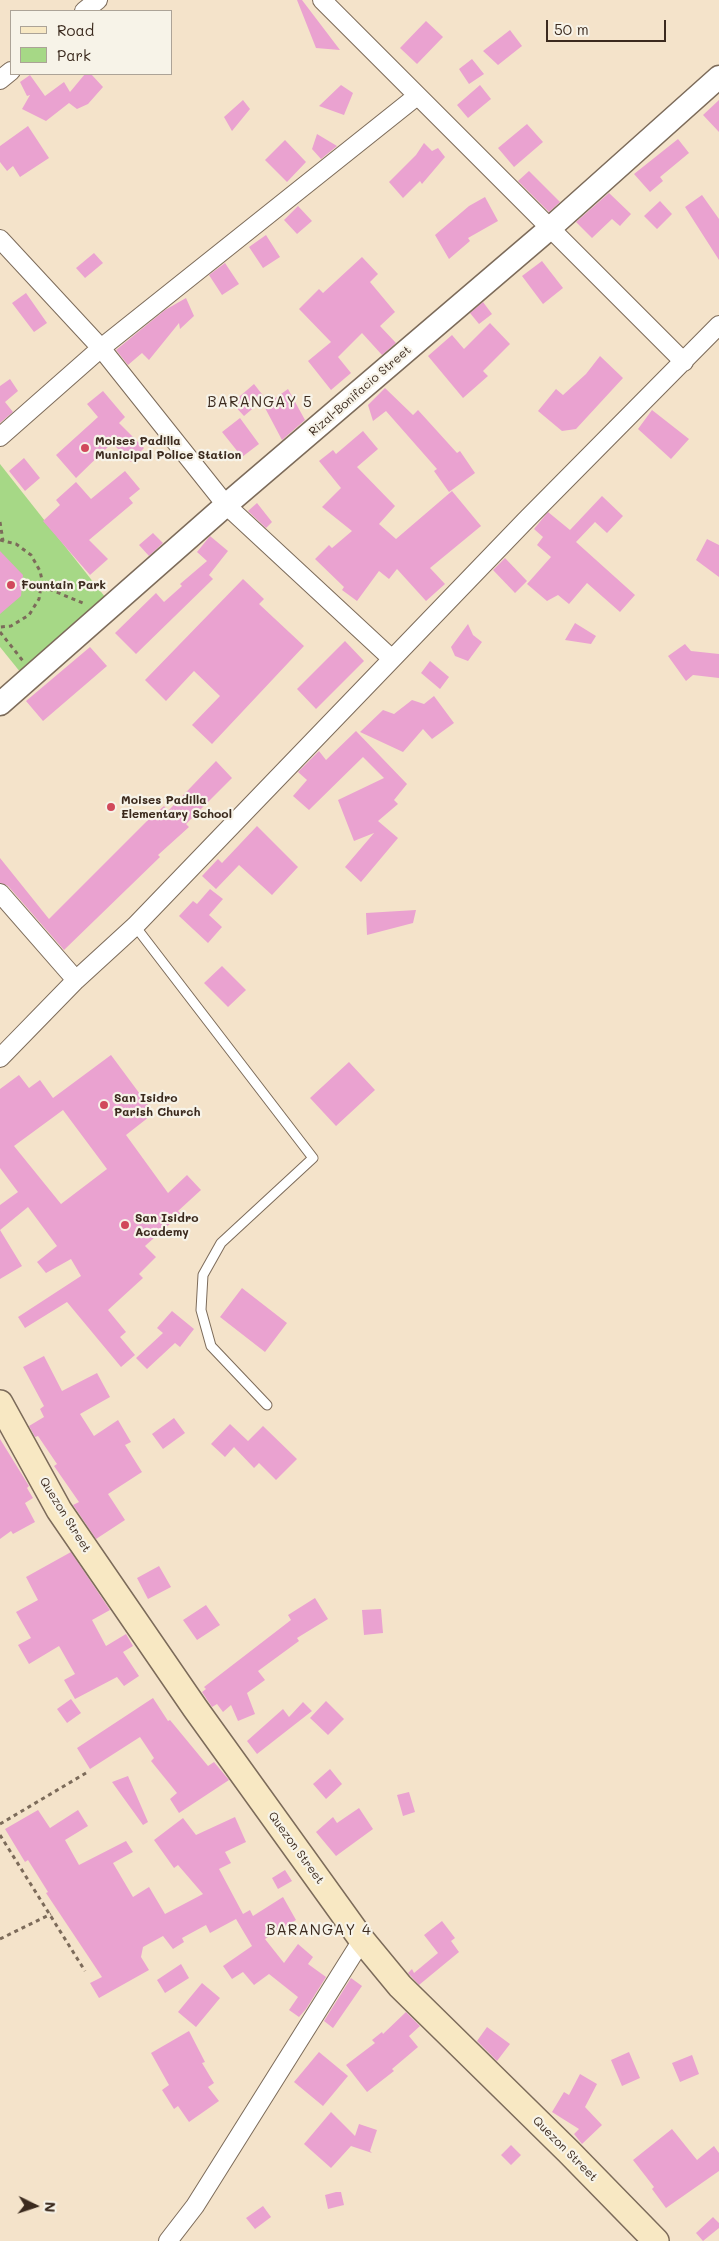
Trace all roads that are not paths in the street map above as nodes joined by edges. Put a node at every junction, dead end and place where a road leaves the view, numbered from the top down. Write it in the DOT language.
graph roads {
  1 [pos="98,0"];
  2 [pos="322,0"];
  3 [pos="85,10"];
  4 [pos="10,72"];
  5 [pos="719,77"];
  6 [pos="0,80"];
  7 [pos="417,96"];
  8 [pos="548,229"];
  9 [pos="0,238"];
  10 [pos="719,326"];
  11 [pos="100,348"];
  12 [pos="684,362"];
  13 [pos="0,437"];
  14 [pos="226,506"];
  15 [pos="392,659"];
  16 [pos="0,704"];
  17 [pos="0,893"];
  18 [pos="135,926"];
  19 [pos="76,980"];
  20 [pos="0,1058"];
  21 [pos="0,1403"];
  22 [pos="267,1405"];
  23 [pos="362,1940"];
  24 [pos="168,2241"];
  25 [pos="656,2241"];
  1 -- 3 [label="street"];
  2 -- 7 [label="street"];
  4 -- 6 [label="street"];
  5 -- 8 [label="street, Rizal-Bonifacio Street"];
  7 -- 8 [label="street"];
  7 -- 11 [label="street"];
  8 -- 12 [label="street"];
  8 -- 14 [label="street, Rizal-Bonifacio Street"];
  9 -- 11 [label="street"];
  10 -- 12 [label="street"];
  11 -- 13 [label="street"];
  11 -- 14 [label="street"];
  12 -- 15 [label="street"];
  14 -- 15 [label="street"];
  14 -- 16 [label="street, Rizal-Bonifacio Street"];
  15 -- 18 [label="street"];
  17 -- 19 [label="street"];
  18 -- 19 [label="street"];
  18 -- 22 [label="lane"];
  19 -- 20 [label="street"];
  21 -- 23 [label="main road, Quezon Street"];
  23 -- 24 [label="street"];
  23 -- 25 [label="main road, Quezon Street"];
}
